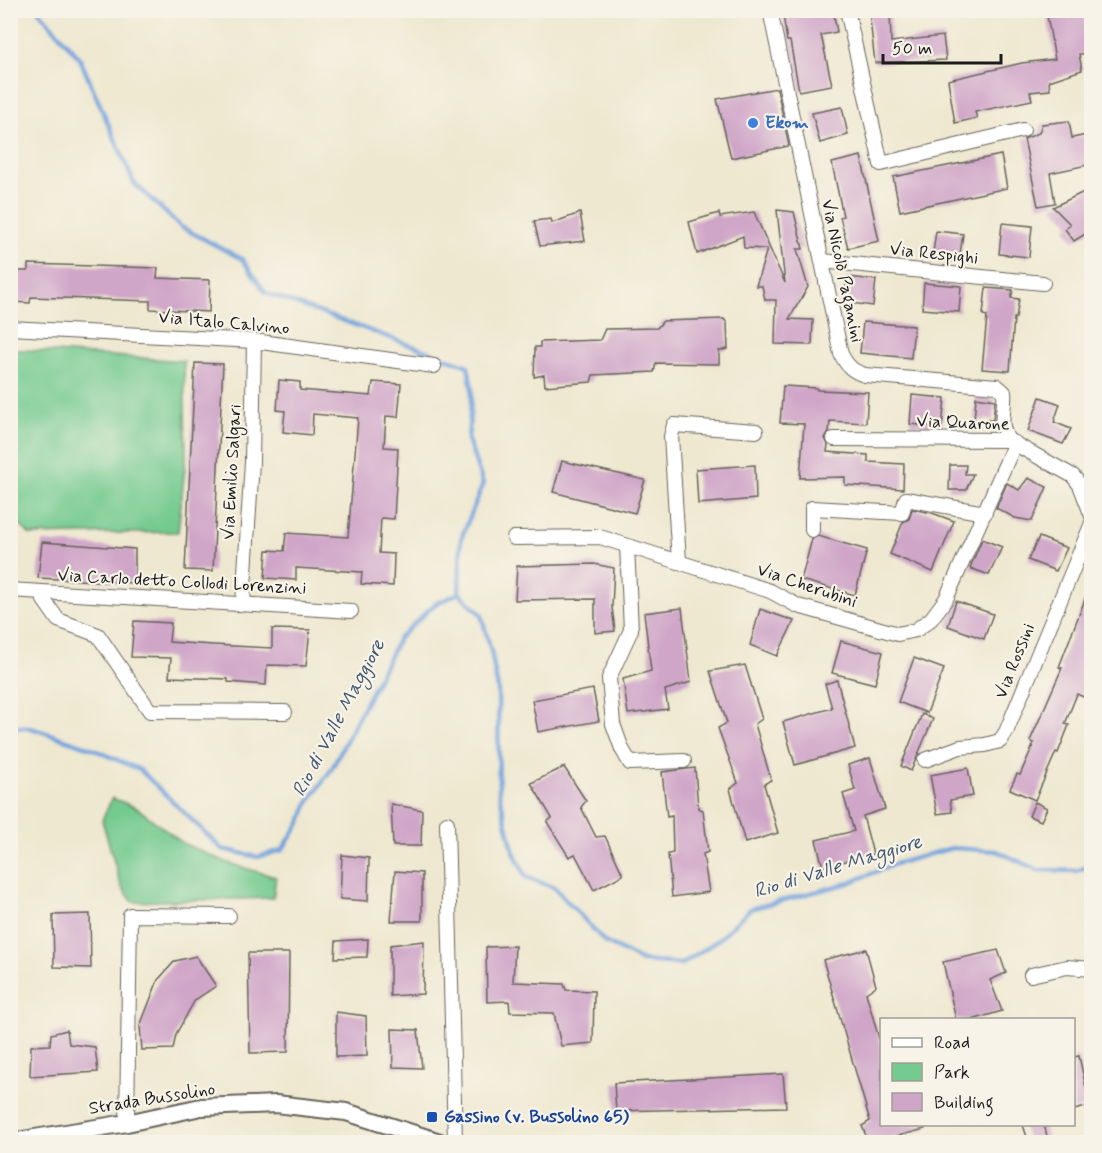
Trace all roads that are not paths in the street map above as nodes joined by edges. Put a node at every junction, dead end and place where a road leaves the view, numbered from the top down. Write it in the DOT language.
graph roads {
  1 [pos="770,10"];
  2 [pos="847,10"];
  3 [pos="1023,130"];
  4 [pos="822,261"];
  5 [pos="1043,283"];
  6 [pos="10,328"];
  7 [pos="254,341"];
  8 [pos="434,366"];
  9 [pos="756,431"];
  10 [pos="834,439"];
  11 [pos="1012,442"];
  12 [pos="985,513"];
  13 [pos="1092,516"];
  14 [pos="1092,523"];
  15 [pos="812,530"];
  16 [pos="514,538"];
  17 [pos="627,546"];
  18 [pos="679,562"];
  19 [pos="10,590"];
  20 [pos="42,592"];
  21 [pos="243,604"];
  22 [pos="351,611"];
  23 [pos="285,712"];
  24 [pos="926,760"];
  25 [pos="684,761"];
  26 [pos="447,822"];
  27 [pos="229,916"];
  28 [pos="1092,969"];
  29 [pos="1031,975"];
  30 [pos="127,1123"];
  31 [pos="10,1142"];
  32 [pos="440,1143"];
  33 [pos="455,1143"];
  1 -- 4 [label="street, Via Nicolò Paganini"];
  2 -- 3 [label="street"];
  4 -- 5 [label="street, Via Respighi"];
  4 -- 11 [label="street, Via Nicolò Paganini"];
  6 -- 7 [label="street, Via Italo Calvino"];
  7 -- 8 [label="street, Via Italo Calvino"];
  7 -- 21 [label="street, Via Emilio Salgari"];
  9 -- 18 [label="street"];
  10 -- 11 [label="street, Via Quarone"];
  11 -- 12 [label="street, Via Cherubini"];
  11 -- 13 [label="street, Via Quarone"];
  12 -- 15 [label="street"];
  12 -- 18 [label="street, Via Cherubini"];
  14 -- 24 [label="street, Via Rossini"];
  16 -- 17 [label="street, Via Cherubini"];
  17 -- 18 [label="street, Via Cherubini"];
  17 -- 25 [label="street"];
  19 -- 20 [label="street, Via Carlo detto Collodi Lorenzini"];
  20 -- 21 [label="street, Via Carlo detto Collodi Lorenzini"];
  20 -- 23 [label="street"];
  21 -- 22 [label="street, Via Carlo detto Collodi Lorenzini"];
  26 -- 33 [label="street"];
  27 -- 30 [label="street"];
  28 -- 29 [label="street"];
  30 -- 31 [label="street, Strada Bussolino"];
  30 -- 32 [label="street, Strada Bussolino"];
}
